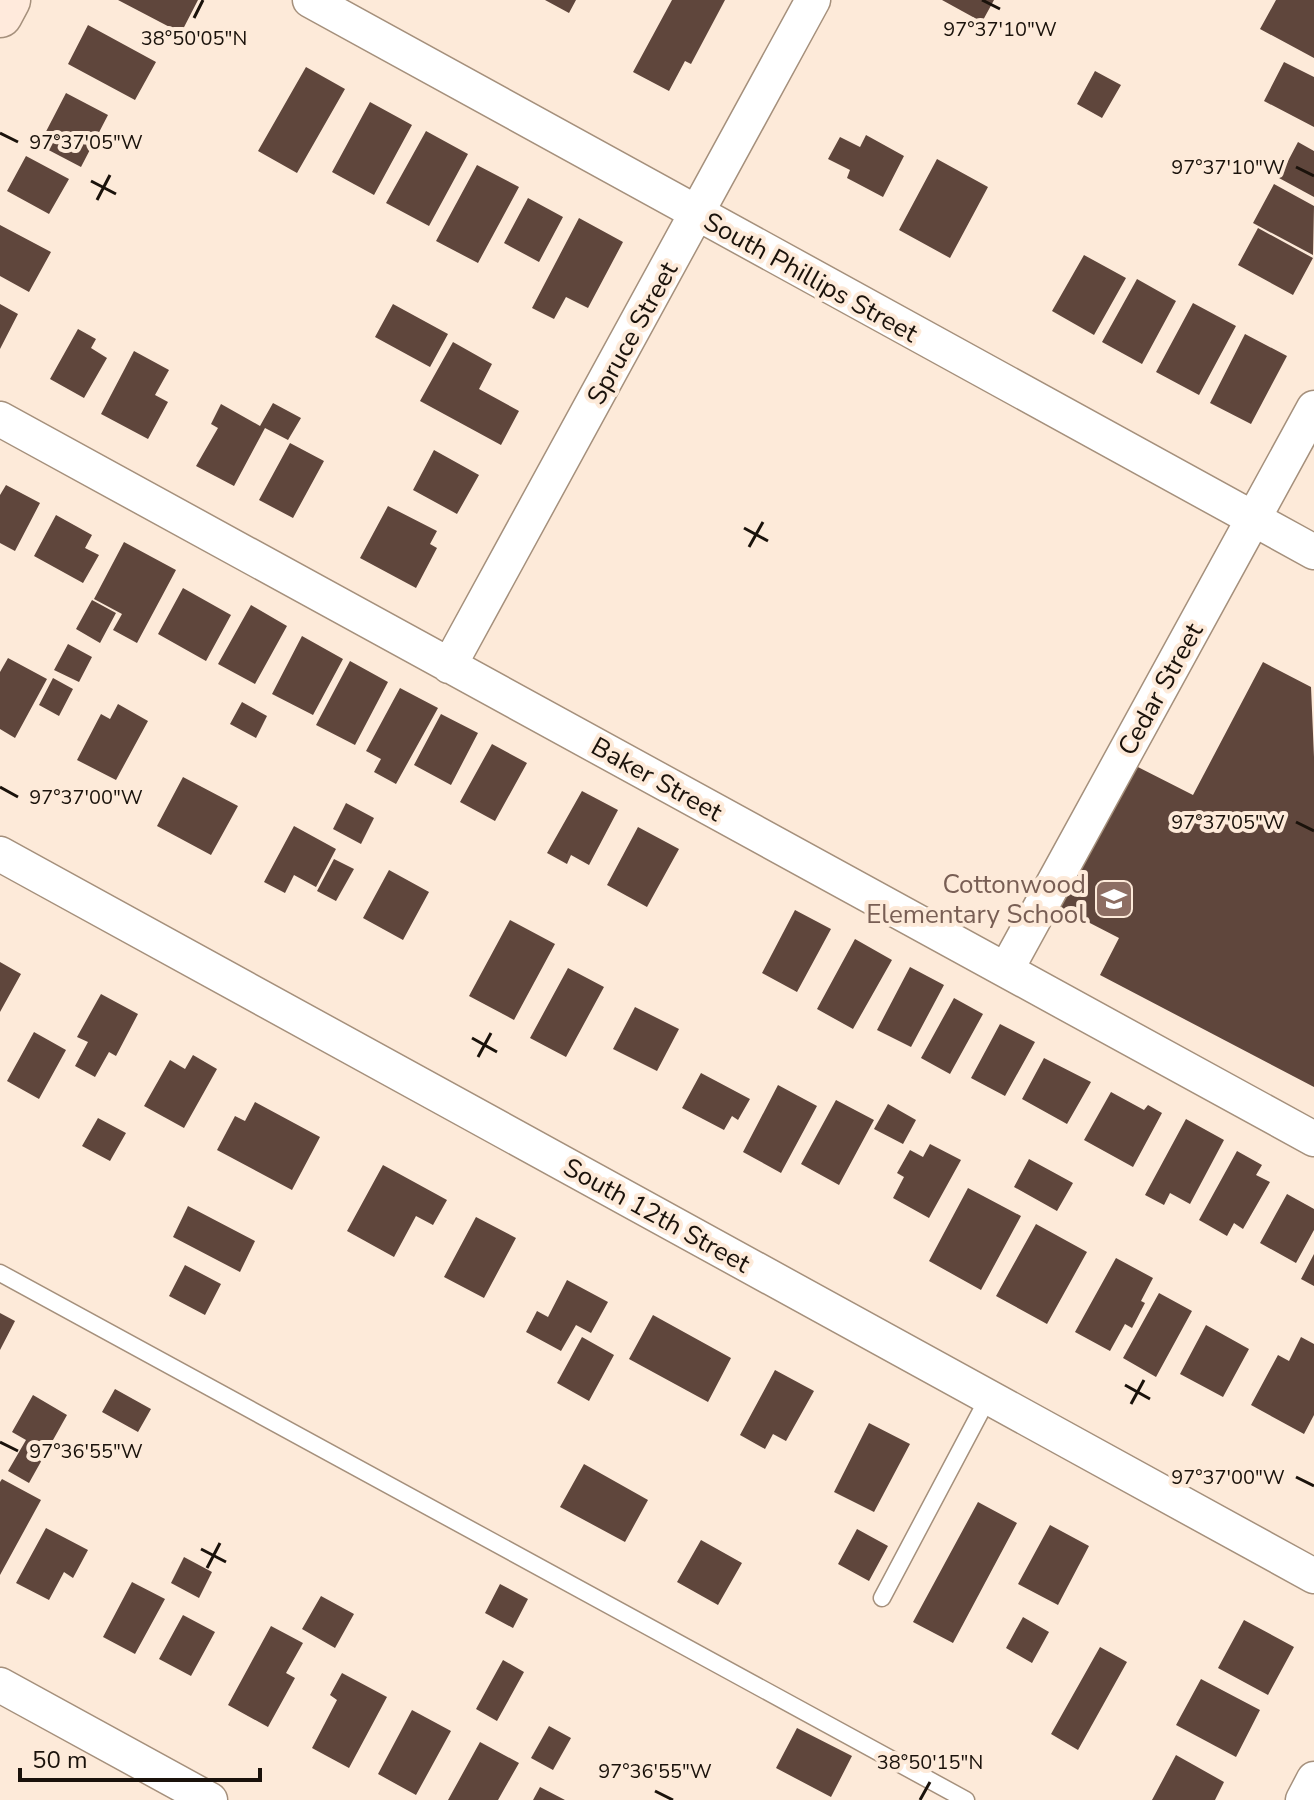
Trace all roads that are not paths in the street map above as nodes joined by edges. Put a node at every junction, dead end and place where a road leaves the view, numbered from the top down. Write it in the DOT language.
graph roads {
  1 [pos="8,0"];
  2 [pos="310,0"];
  3 [pos="813,0"];
  4 [pos="0,15"];
  5 [pos="697,215"];
  6 [pos="1314,408"];
  7 [pos="0,419"];
  8 [pos="1254,519"];
  9 [pos="1314,552"];
  10 [pos="449,666"];
  11 [pos="0,854"];
  12 [pos="1006,970"];
  13 [pos="1314,1139"];
  14 [pos="0,1273"];
  15 [pos="988,1398"];
  16 [pos="1314,1576"];
  17 [pos="882,1598"];
  18 [pos="0,1685"];
  19 [pos="1314,1779"];
  20 [pos="210,1800"];
  21 [pos="966,1800"];
  22 [pos="1303,1800"];
  1 -- 4 [label="street"];
  2 -- 5 [label="street, South Phillips Street"];
  3 -- 5 [label="street, Spruce Street"];
  5 -- 8 [label="street, South Phillips Street"];
  5 -- 10 [label="street, Spruce Street"];
  6 -- 8 [label="street, Cedar Street"];
  7 -- 10 [label="street, Baker Street"];
  8 -- 9 [label="street, South Phillips Street"];
  8 -- 12 [label="street, Cedar Street"];
  10 -- 12 [label="street, Baker Street"];
  11 -- 15 [label="street, South 12th Street"];
  12 -- 13 [label="street, Baker Street"];
  14 -- 21 [label="lane"];
  15 -- 16 [label="street, South 12th Street"];
  15 -- 17 [label="lane"];
  18 -- 20 [label="street"];
  19 -- 22 [label="street"];
}
